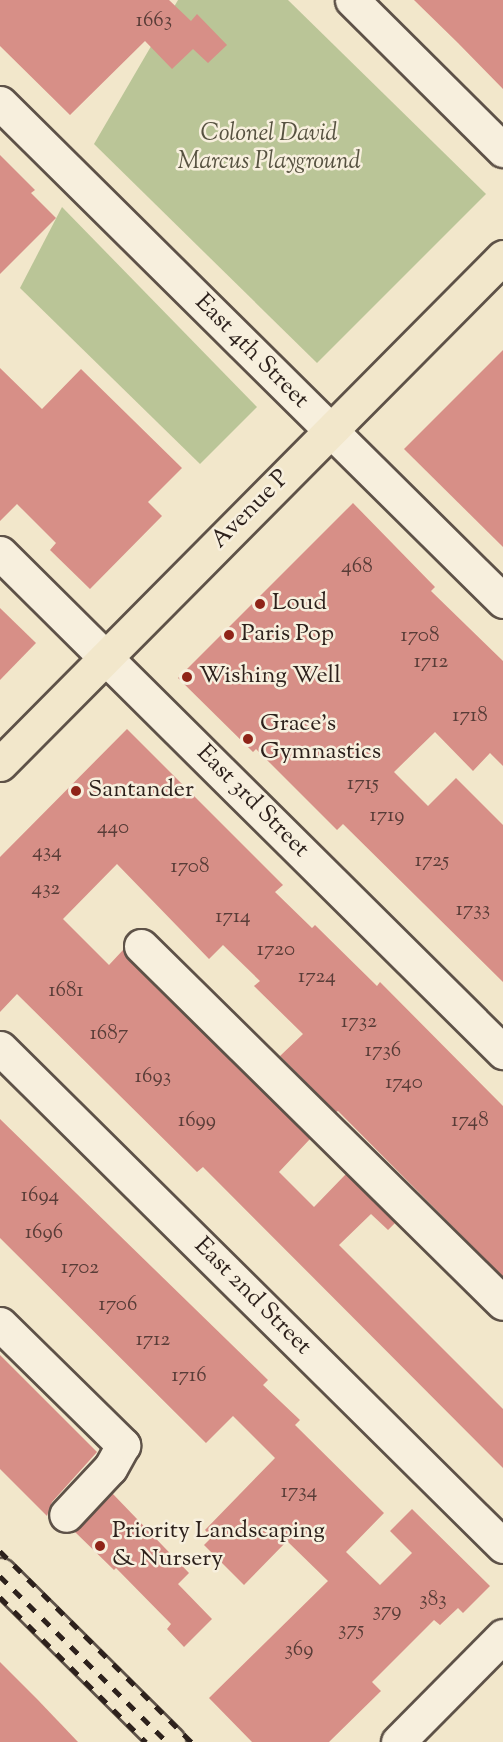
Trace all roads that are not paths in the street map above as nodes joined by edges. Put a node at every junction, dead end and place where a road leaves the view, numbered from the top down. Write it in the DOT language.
graph roads {
  1 [pos="352,0"];
  2 [pos="0,102"];
  3 [pos="503,150"];
  4 [pos="503,257"];
  5 [pos="330,431"];
  6 [pos="0,553"];
  7 [pos="503,601"];
  8 [pos="105,658"];
  9 [pos="0,764"];
  10 [pos="141,946"];
  11 [pos="0,1048"];
  12 [pos="503,1052"];
  13 [pos="503,1303"];
  14 [pos="0,1324"];
  15 [pos="66,1515"];
  16 [pos="503,1546"];
  17 [pos="0,1575"];
  18 [pos="503,1636"];
  19 [pos="168,1742"];
  20 [pos="398,1742"];
  1 -- 3 [label="street"];
  2 -- 5 [label="street, East 4th Street"];
  4 -- 5 [label="main road, Avenue P"];
  5 -- 7 [label="street, East 4th Street"];
  5 -- 8 [label="main road, Avenue P"];
  6 -- 8 [label="street, East 3rd Street"];
  8 -- 9 [label="main road, Avenue P"];
  8 -- 12 [label="street, East 3rd Street"];
  10 -- 13 [label="street"];
  11 -- 16 [label="street, East 2nd Street"];
  14 -- 15 [label="street"];
  17 -- 19 [label="main road"];
  18 -- 20 [label="street"];
}
